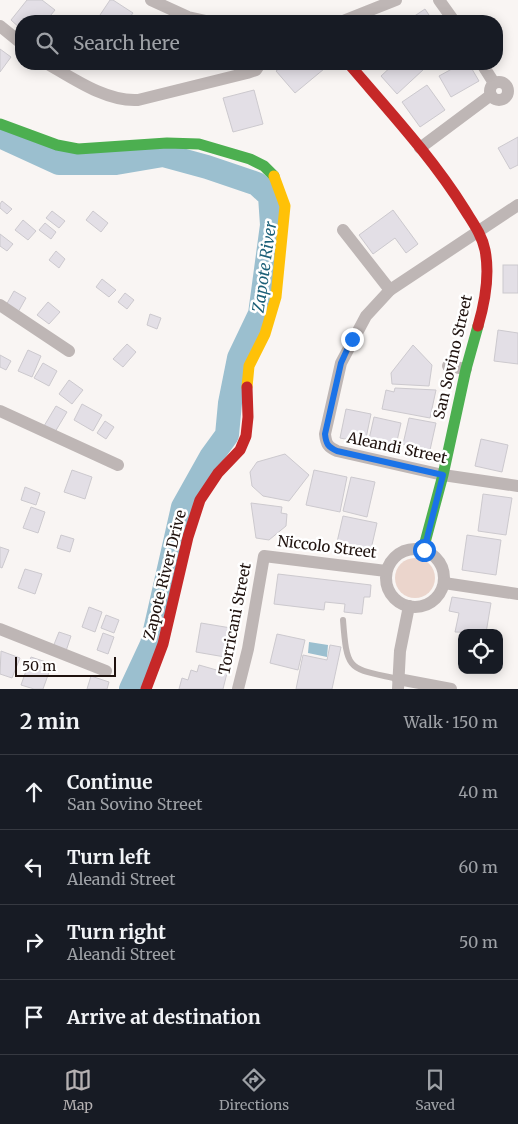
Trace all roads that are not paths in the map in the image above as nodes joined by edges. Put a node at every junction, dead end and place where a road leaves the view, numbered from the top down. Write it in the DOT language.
graph roads {
  1 [pos="150,0"];
  2 [pos="396,0"];
  3 [pos="439,0"];
  4 [pos="184,15"];
  5 [pos="359,15"];
  6 [pos="450,15"];
  7 [pos="0,26"];
  8 [pos="15,38"];
  9 [pos="58,70"];
  10 [pos="256,70"];
  11 [pos="354,70"];
  12 [pos="484,70"];
  13 [pos="0,124"];
  14 [pos="420,148"];
  15 [pos="518,205"];
  16 [pos="343,230"];
  17 [pos="478,232"];
  18 [pos="390,290"];
  19 [pos="0,305"];
  20 [pos="69,351"];
  21 [pos="448,366"];
  22 [pos="466,369"];
  23 [pos="0,411"];
  24 [pos="118,465"];
  25 [pos="443,475"];
  26 [pos="518,486"];
  27 [pos="424,550"];
  28 [pos="264,556"];
  29 [pos="386,571"];
  30 [pos="444,583"];
  31 [pos="518,594"];
  32 [pos="409,606"];
  33 [pos="343,620"];
  34 [pos="0,629"];
  35 [pos="106,671"];
  36 [pos="398,684"];
  37 [pos="146,689"];
  38 [pos="238,689"];
  39 [pos="452,689"];
  1 -- 4 [label="street"];
  2 -- 5 [label="street"];
  3 -- 6 [label="street"];
  7 -- 8 [label="street"];
  9 -- 10 [label="street"];
  11 -- 14 [label="street, San Sovino Street"];
  12 -- 14 [label="street"];
  13 -- 37 [label="street, Zapote River Drive"];
  14 -- 17 [label="street, San Sovino Street"];
  15 -- 17 [label="street, Aleandi Street"];
  16 -- 18 [label="street"];
  17 -- 18 [label="street, Aleandi Street"];
  17 -- 22 [label="street, San Sovino Street"];
  18 -- 25 [label="street, Aleandi Street"];
  19 -- 20 [label="street"];
  21 -- 22 [label="street"];
  22 -- 25 [label="street, San Sovino Street"];
  23 -- 24 [label="street"];
  25 -- 26 [label="street, Aleandi Street"];
  25 -- 27 [label="street, San Sovino Street"];
  27 -- 29 [label="street"];
  27 -- 30 [label="street"];
  28 -- 29 [label="street, Niccolo Street"];
  28 -- 38 [label="street, Torricani Street"];
  29 -- 32 [label="street"];
  30 -- 31 [label="street"];
  30 -- 32 [label="street"];
  32 -- 36 [label="street"];
  33 -- 36 [label="lane"];
  34 -- 35 [label="street"];
  36 -- 39 [label="street"];
}
